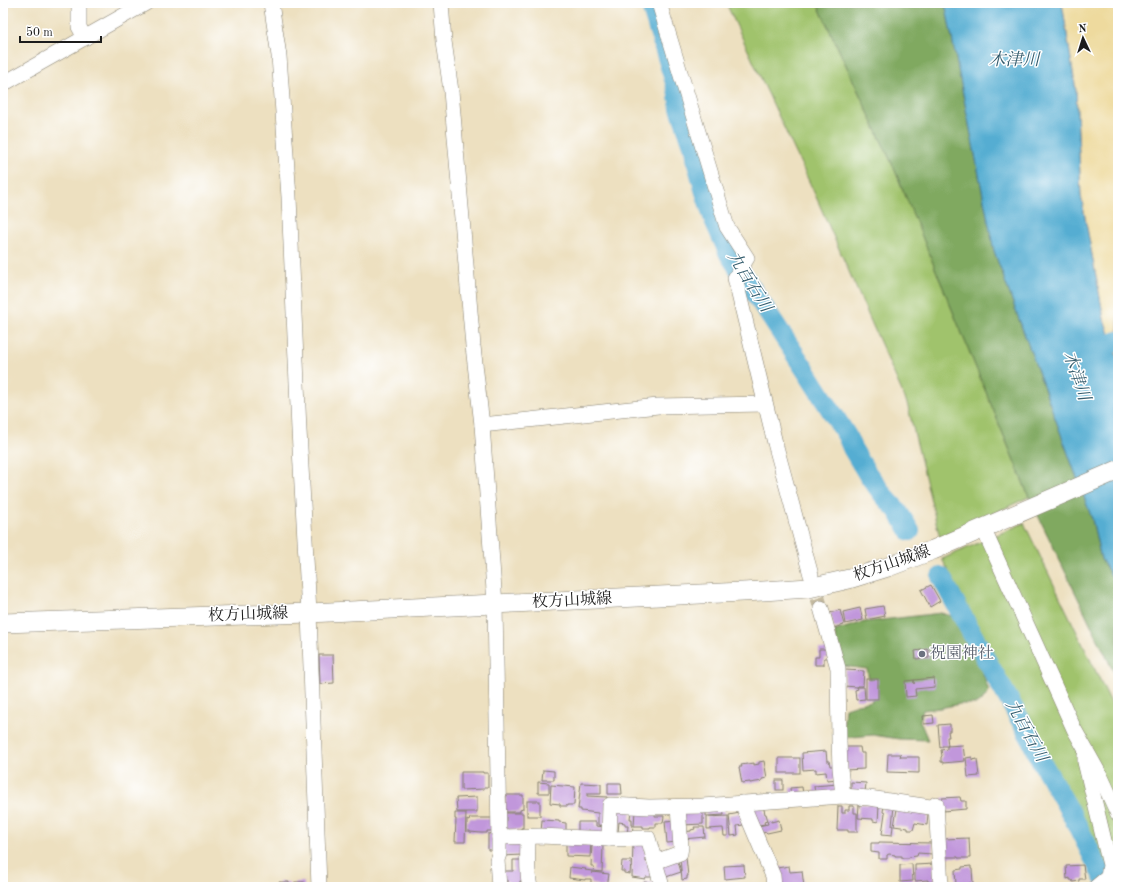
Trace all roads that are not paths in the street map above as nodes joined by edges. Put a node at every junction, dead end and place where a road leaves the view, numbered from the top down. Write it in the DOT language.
graph roads {
  1 [pos="79,3"];
  2 [pos="146,3"];
  3 [pos="271,3"];
  4 [pos="441,3"];
  5 [pos="659,3"];
  6 [pos="85,38"];
  7 [pos="3,84"];
  8 [pos="765,404"];
  9 [pos="482,425"];
  10 [pos="1118,470"];
  11 [pos="986,527"];
  12 [pos="811,575"];
  13 [pos="495,604"];
  14 [pos="821,608"];
  15 [pos="309,613"];
  16 [pos="3,623"];
  17 [pos="1084,746"];
  18 [pos="843,796"];
  19 [pos="742,803"];
  20 [pos="678,807"];
  21 [pos="1118,814"];
  22 [pos="528,836"];
  23 [pos="499,837"];
  24 [pos="608,839"];
  25 [pos="655,862"];
  26 [pos="319,887"];
  27 [pos="499,887"];
  28 [pos="530,887"];
  29 [pos="661,887"];
  30 [pos="774,887"];
  31 [pos="941,887"];
  32 [pos="1097,887"];
  1 -- 6 [label="street"];
  2 -- 6 [label="street"];
  3 -- 15 [label="street"];
  4 -- 9 [label="street"];
  5 -- 8 [label="street"];
  6 -- 7 [label="street"];
  8 -- 9 [label="street"];
  8 -- 12 [label="street"];
  9 -- 13 [label="street"];
  10 -- 11 [label="main road, 枚方山城線"];
  11 -- 13 [label="main road, 枚方山城線"];
  11 -- 17 [label="street"];
  13 -- 15 [label="main road, 枚方山城線"];
  13 -- 23 [label="street"];
  14 -- 18 [label="street"];
  15 -- 16 [label="main road, 枚方山城線"];
  15 -- 26 [label="street"];
  17 -- 21 [label="street"];
  17 -- 32 [label="street"];
  18 -- 19 [label="street"];
  18 -- 31 [label="street"];
  19 -- 20 [label="street"];
  19 -- 30 [label="street"];
  20 -- 24 [label="street"];
  20 -- 25 [label="street"];
  22 -- 23 [label="street"];
  22 -- 24 [label="street"];
  22 -- 28 [label="street"];
  23 -- 27 [label="street"];
  24 -- 25 [label="street"];
  25 -- 29 [label="street"];
}
